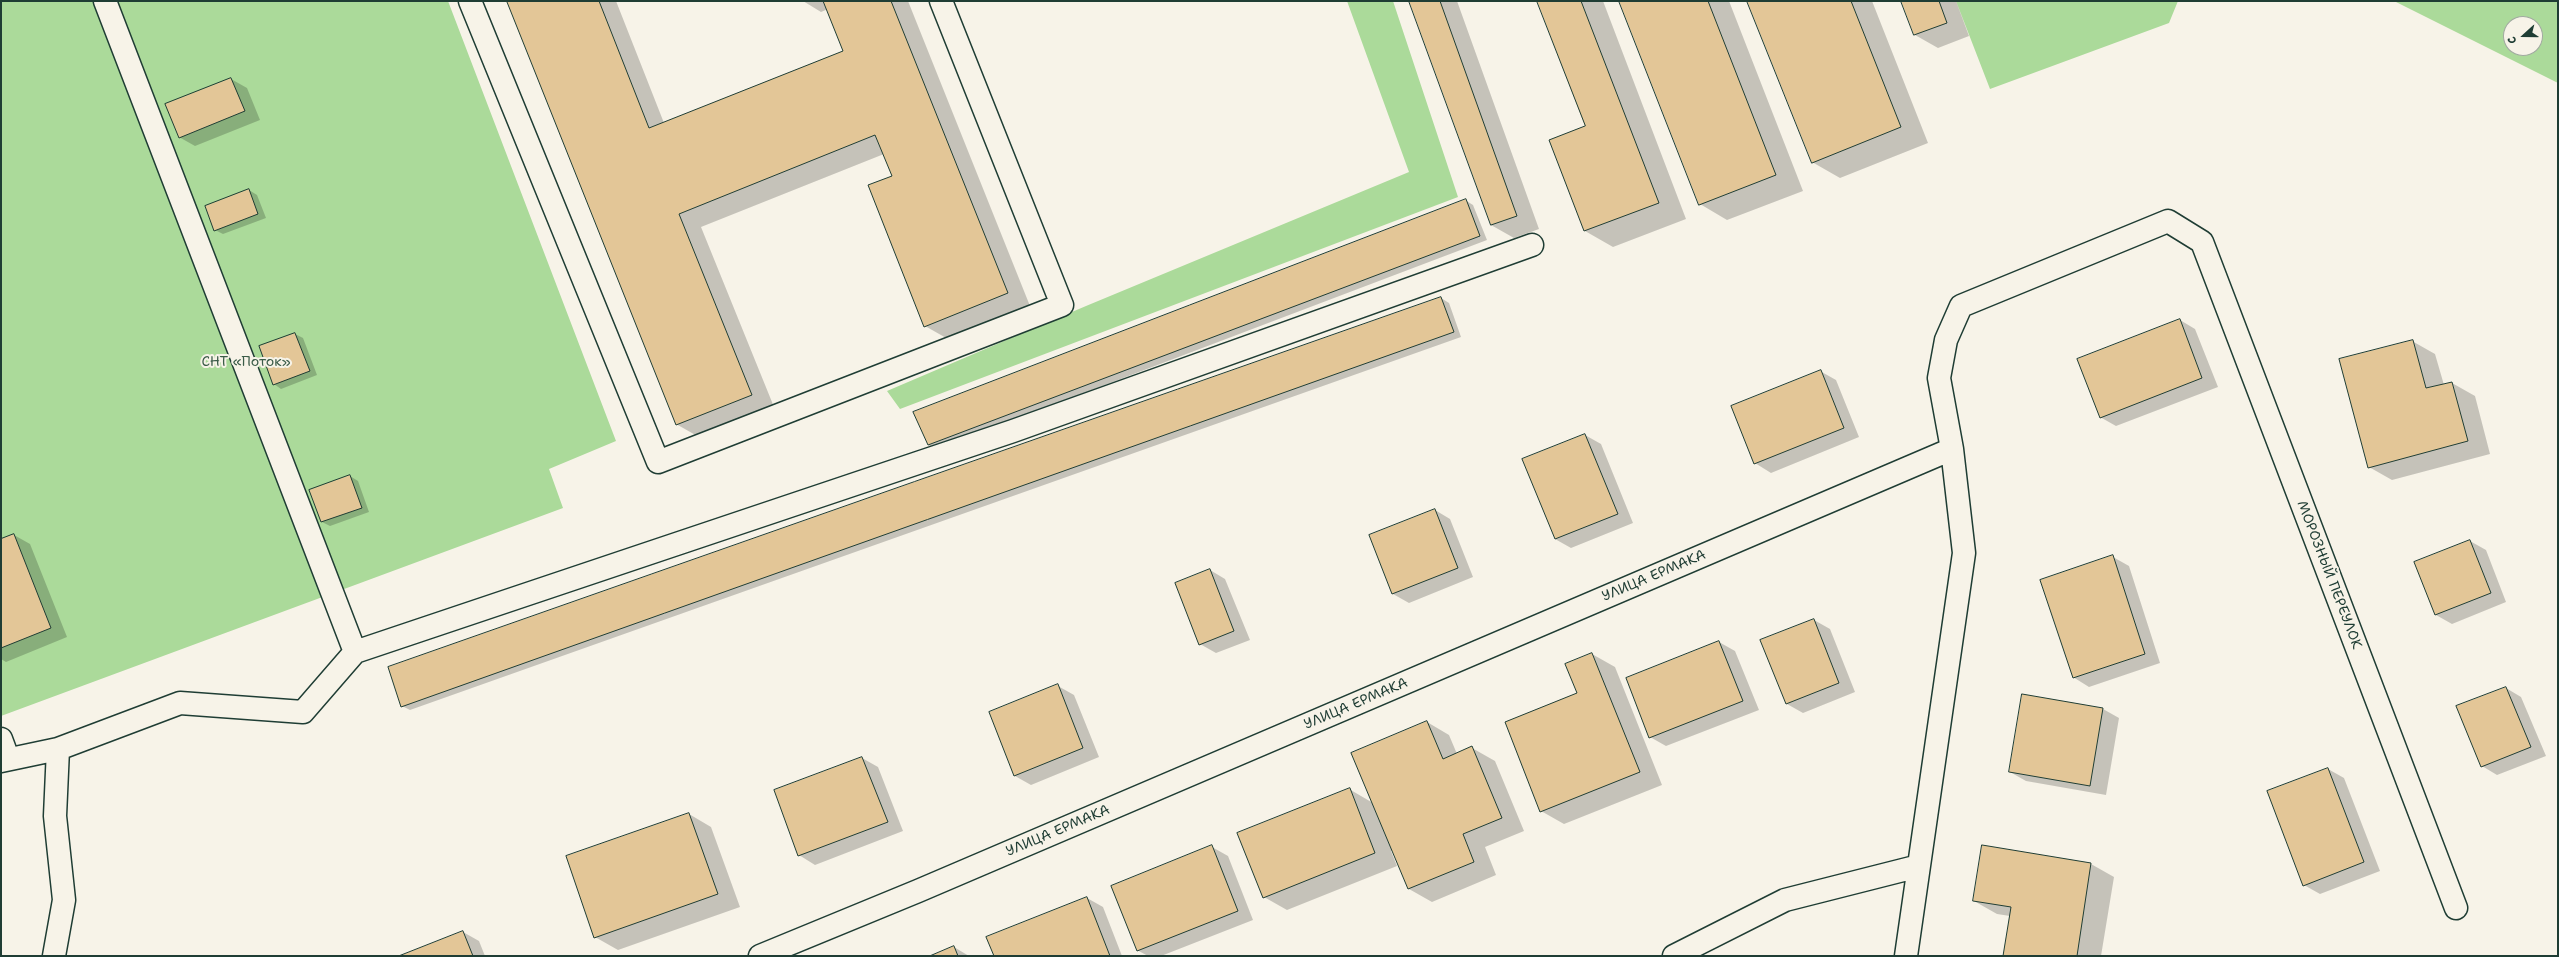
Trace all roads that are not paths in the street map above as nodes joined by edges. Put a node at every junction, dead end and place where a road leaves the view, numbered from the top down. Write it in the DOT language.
graph roads {
  1 [pos="105,1"];
  2 [pos="470,1"];
  3 [pos="941,1"];
  4 [pos="1532,244"];
  5 [pos="1952,449"];
  6 [pos="355,652"];
  7 [pos="58,749"];
  8 [pos="3,752"];
  9 [pos="1919,866"];
  10 [pos="2456,908"];
  11 [pos="54,956"];
  12 [pos="760,956"];
  13 [pos="1674,956"];
  14 [pos="1906,956"];
  1 -- 6 [label="street"];
  2 -- 3 [label="street"];
  4 -- 6 [label="street"];
  5 -- 9 [label="street"];
  5 -- 10 [label="street, МОРОЗНЫЙ ПЕРЕУЛОК"];
  5 -- 12 [label="street, УЛИЦА ЕРМАКА"];
  6 -- 7 [label="street"];
  7 -- 8 [label="street"];
  7 -- 11 [label="street"];
  9 -- 13 [label="street"];
  9 -- 14 [label="street"];
}
